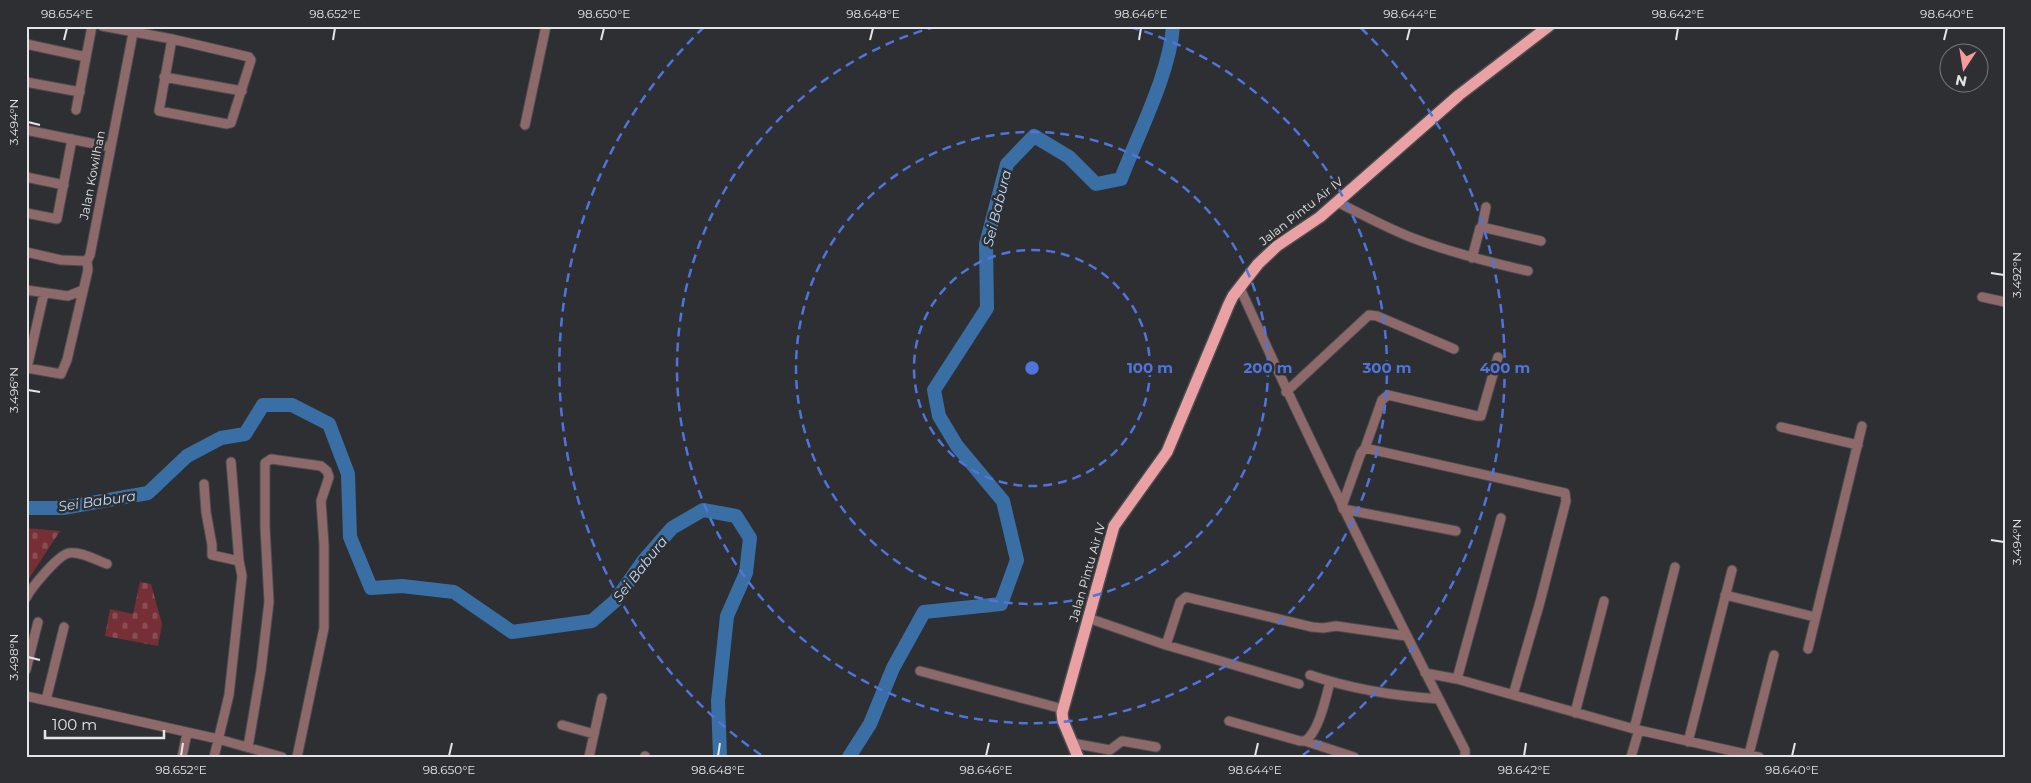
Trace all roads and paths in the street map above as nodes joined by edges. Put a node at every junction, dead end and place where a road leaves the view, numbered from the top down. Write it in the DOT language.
graph roads {
  1 [pos="92,26"];
  2 [pos="102,26"];
  3 [pos="546,26"];
  4 [pos="1549,26"];
  5 [pos="133,33"];
  6 [pos="172,39"];
  7 [pos="26,44"];
  8 [pos="86,57"];
  9 [pos="164,77"];
  10 [pos="26,82"];
  11 [pos="242,91"];
  12 [pos="80,92"];
  13 [pos="76,110"];
  14 [pos="525,125"];
  15 [pos="26,130"];
  16 [pos="72,139"];
  17 [pos="110,147"];
  18 [pos="26,177"];
  19 [pos="64,185"];
  20 [pos="1337,202"];
  21 [pos="1486,207"];
  22 [pos="26,213"];
  23 [pos="1482,227"];
  24 [pos="1541,241"];
  25 [pos="26,252"];
  26 [pos="1472,258"];
  27 [pos="87,261"];
  28 [pos="1528,271"];
  29 [pos="1240,288"];
  30 [pos="26,290"];
  31 [pos="83,290"];
  32 [pos="44,294"];
  33 [pos="1982,297"];
  34 [pos="2005,302"];
  35 [pos="1454,349"];
  36 [pos="1498,357"];
  37 [pos="27,368"];
  38 [pos="1286,392"];
  39 [pos="1862,426"];
  40 [pos="1781,427"];
  41 [pos="1858,445"];
  42 [pos="1366,448"];
  43 [pos="231,462"];
  44 [pos="204,484"];
  45 [pos="1343,507"];
  46 [pos="1501,518"];
  47 [pos="1456,531"];
  48 [pos="239,562"];
  49 [pos="107,564"];
  50 [pos="1675,567"];
  51 [pos="1732,570"];
  52 [pos="1726,595"];
  53 [pos="26,598"];
  54 [pos="1604,601"];
  55 [pos="1815,617"];
  56 [pos="1088,618"];
  57 [pos="38,622"];
  58 [pos="64,627"];
  59 [pos="1406,636"];
  60 [pos="1166,645"];
  61 [pos="1808,649"];
  62 [pos="1774,655"];
  63 [pos="26,670"];
  64 [pos="920,672"];
  65 [pos="1425,673"];
  66 [pos="1310,675"];
  67 [pos="1457,679"];
  68 [pos="1330,682"];
  69 [pos="1299,684"];
  70 [pos="1513,695"];
  71 [pos="26,696"];
  72 [pos="602,698"];
  73 [pos="1439,699"];
  74 [pos="46,700"];
  75 [pos="1063,709"];
  76 [pos="1575,713"];
  77 [pos="1229,721"];
  78 [pos="562,725"];
  79 [pos="1636,729"];
  80 [pos="187,733"];
  81 [pos="594,734"];
  82 [pos="218,739"];
  83 [pos="1305,741"];
  84 [pos="1688,742"];
  85 [pos="1072,743"];
  86 [pos="248,747"];
  87 [pos="1156,747"];
  88 [pos="1748,754"];
  89 [pos="277,756"];
  90 [pos="182,757"];
  91 [pos="214,757"];
  92 [pos="297,757"];
  93 [pos="589,757"];
  94 [pos="1078,757"];
  95 [pos="1354,757"];
  96 [pos="1464,757"];
  97 [pos="1631,757"];
  98 [pos="1759,757"];
  1 -- 8 [label="street"];
  2 -- 5 [label="street"];
  3 -- 14 [label="street"];
  4 -- 20 [label="main road, Jalan Pintu Air IV"];
  5 -- 6 [label="street"];
  5 -- 17 [label="street, Jalan Kowilhan"];
  6 -- 9 [label="street"];
  6 -- 11 [label="street"];
  7 -- 8 [label="street"];
  8 -- 12 [label="street"];
  9 -- 11 [label="street"];
  9 -- 11 [label="street"];
  10 -- 12 [label="street"];
  12 -- 13 [label="street"];
  15 -- 16 [label="street"];
  16 -- 17 [label="street"];
  16 -- 19 [label="street"];
  17 -- 27 [label="street, Jalan Kowilhan"];
  18 -- 19 [label="street"];
  19 -- 22 [label="street"];
  20 -- 26 [label="street"];
  20 -- 29 [label="main road, Jalan Pintu Air IV"];
  21 -- 23 [label="street"];
  23 -- 24 [label="street"];
  23 -- 26 [label="street"];
  25 -- 27 [label="street"];
  26 -- 28 [label="street"];
  27 -- 31 [label="street, Jalan Kowilhan"];
  29 -- 38 [label="street"];
  29 -- 56 [label="main road, Jalan Pintu Air IV"];
  30 -- 32 [label="street"];
  31 -- 32 [label="street"];
  31 -- 37 [label="street, Jalan Kowilhan"];
  32 -- 37 [label="street"];
  33 -- 34 [label="street"];
  35 -- 38 [label="street"];
  36 -- 42 [label="street"];
  38 -- 45 [label="street"];
  39 -- 41 [label="street"];
  40 -- 41 [label="street"];
  41 -- 55 [label="street"];
  42 -- 45 [label="street"];
  42 -- 70 [label="street"];
  43 -- 48 [label="street"];
  44 -- 48 [label="street"];
  45 -- 47 [label="street"];
  45 -- 59 [label="street"];
  46 -- 67 [label="street"];
  48 -- 82 [label="street"];
  49 -- 53 [label="street"];
  50 -- 79 [label="street"];
  51 -- 52 [label="street"];
  52 -- 55 [label="street"];
  52 -- 84 [label="street"];
  54 -- 76 [label="street"];
  55 -- 61 [label="street"];
  56 -- 60 [label="street"];
  56 -- 75 [label="main road, Jalan Pintu Air IV"];
  57 -- 63 [label="street"];
  58 -- 74 [label="street"];
  59 -- 60 [label="street"];
  59 -- 65 [label="street"];
  60 -- 69 [label="street"];
  62 -- 88 [label="street"];
  64 -- 75 [label="street"];
  65 -- 67 [label="street"];
  65 -- 73 [label="street"];
  66 -- 68 [label="street"];
  67 -- 70 [label="street"];
  68 -- 73 [label="street"];
  68 -- 83 [label="street"];
  70 -- 76 [label="street"];
  71 -- 74 [label="street"];
  72 -- 81 [label="street"];
  73 -- 96 [label="street"];
  74 -- 80 [label="street"];
  75 -- 85 [label="main road, Jalan Pintu Air IV"];
  76 -- 79 [label="street"];
  77 -- 83 [label="street"];
  78 -- 81 [label="street"];
  79 -- 84 [label="street"];
  79 -- 97 [label="street"];
  80 -- 82 [label="street"];
  80 -- 90 [label="street"];
  81 -- 93 [label="street"];
  82 -- 86 [label="street"];
  82 -- 91 [label="street"];
  83 -- 95 [label="street"];
  84 -- 88 [label="street"];
  85 -- 87 [label="street"];
  85 -- 94 [label="main road, Jalan Pintu Air IV"];
  86 -- 89 [label="street"];
  86 -- 92 [label="street"];
  88 -- 98 [label="street"];
}
